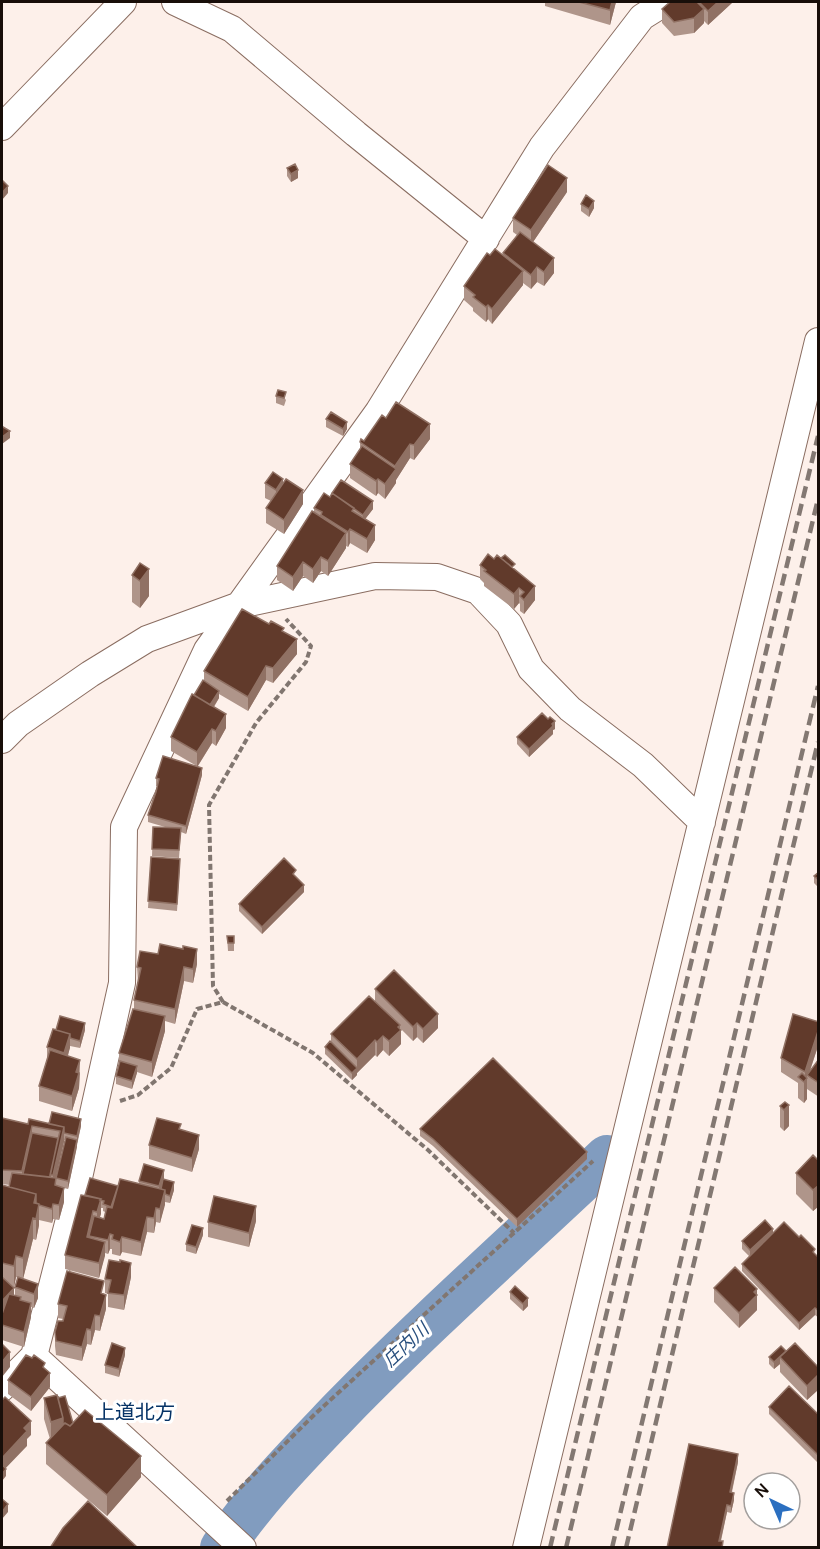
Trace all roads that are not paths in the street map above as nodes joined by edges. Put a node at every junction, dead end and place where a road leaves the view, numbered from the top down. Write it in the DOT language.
graph roads {
  1 [pos="123,2"];
  2 [pos="175,2"];
  3 [pos="666,2"];
  4 [pos="2,127"];
  5 [pos="486,239"];
  6 [pos="819,341"];
  7 [pos="240,605"];
  8 [pos="2,740"];
  9 [pos="702,822"];
  10 [pos="34,1356"];
  11 [pos="2,1388"];
  12 [pos="243,1548"];
  13 [pos="526,1548"];
  1 -- 4 [label="street"];
  2 -- 5 [label="street"];
  3 -- 5 [label="street"];
  5 -- 7 [label="street"];
  6 -- 9 [label="street"];
  7 -- 8 [label="street"];
  7 -- 9 [label="street"];
  7 -- 10 [label="street"];
  9 -- 13 [label="street"];
  10 -- 11 [label="street"];
  10 -- 12 [label="street"];
}
